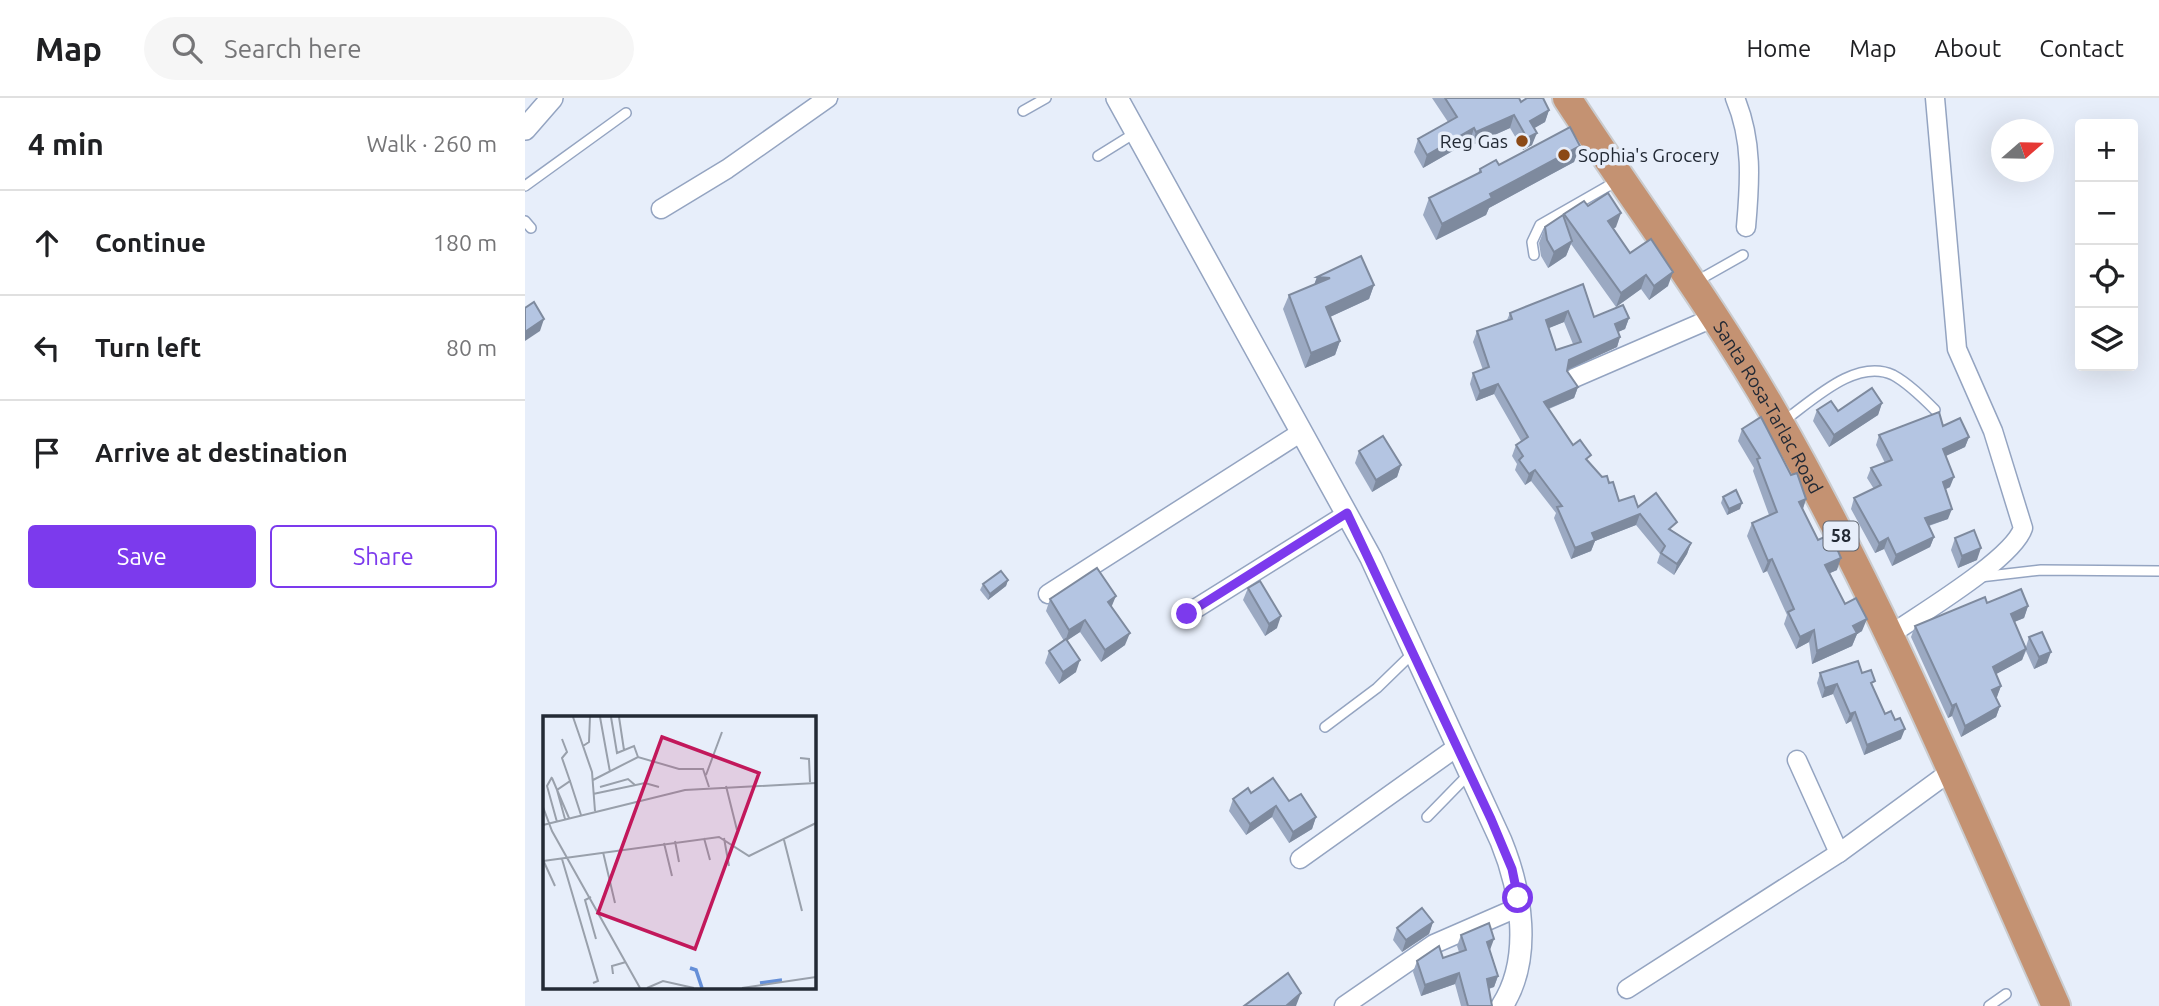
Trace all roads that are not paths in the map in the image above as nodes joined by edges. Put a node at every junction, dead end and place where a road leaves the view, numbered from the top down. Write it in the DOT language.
graph roads {
  1 [pos="552,98"];
  2 [pos="828,98"];
  3 [pos="1045,98"];
  4 [pos="1117,98"];
  5 [pos="1567,98"];
  6 [pos="1735,98"];
  7 [pos="1935,98"];
  8 [pos="1023,111"];
  9 [pos="626,113"];
  10 [pos="528,120"];
  11 [pos="1137,132"];
  12 [pos="1098,156"];
  13 [pos="1622,179"];
  14 [pos="525,186"];
  15 [pos="661,209"];
  16 [pos="1746,227"];
  17 [pos="1534,255"];
  18 [pos="1743,255"];
  19 [pos="1692,284"];
  20 [pos="1715,317"];
  21 [pos="1574,378"];
  22 [pos="1935,410"];
  23 [pos="1780,424"];
  24 [pos="1300,433"];
  25 [pos="1347,513"];
  26 [pos="2159,571"];
  27 [pos="1972,578"];
  28 [pos="1048,594"];
  29 [pos="1187,614"];
  30 [pos="1890,635"];
  31 [pos="1415,652"];
  32 [pos="1325,727"];
  33 [pos="1457,747"];
  34 [pos="1797,760"];
  35 [pos="1951,772"];
  36 [pos="1469,774"];
  37 [pos="1427,817"];
  38 [pos="1839,853"];
  39 [pos="1300,859"];
  40 [pos="1519,907"];
  41 [pos="1627,989"];
  42 [pos="2006,994"];
  43 [pos="1344,1006"];
  44 [pos="1502,1006"];
  45 [pos="1989,1006"];
  46 [pos="2056,1006"];
  1 -- 10 [label="street"];
  2 -- 15 [label="street"];
  3 -- 8 [label="lane"];
  4 -- 11 [label="street"];
  5 -- 13 [label="highway, Santa Rosa-Tarlac Road / 58"];
  6 -- 16 [label="street"];
  7 -- 27 [label="street"];
  9 -- 14 [label="lane"];
  11 -- 12 [label="lane"];
  11 -- 24 [label="street"];
  13 -- 17 [label="lane"];
  13 -- 19 [label="highway, Santa Rosa-Tarlac Road / 58"];
  18 -- 19 [label="lane"];
  19 -- 20 [label="highway, Santa Rosa-Tarlac Road / 58"];
  20 -- 21 [label="street"];
  20 -- 23 [label="highway, Santa Rosa-Tarlac Road / 58"];
  22 -- 23 [label="lane"];
  23 -- 30 [label="highway, Santa Rosa-Tarlac Road / 58"];
  24 -- 25 [label="street"];
  24 -- 28 [label="street"];
  25 -- 29 [label="street"];
  25 -- 31 [label="street"];
  26 -- 27 [label="lane"];
  27 -- 30 [label="street"];
  30 -- 35 [label="highway, Santa Rosa-Tarlac Road / 58"];
  31 -- 32 [label="lane"];
  31 -- 33 [label="street"];
  33 -- 36 [label="street"];
  33 -- 39 [label="street"];
  34 -- 38 [label="street"];
  35 -- 38 [label="street"];
  35 -- 46 [label="highway, Santa Rosa-Tarlac Road / 58"];
  36 -- 37 [label="lane"];
  36 -- 40 [label="street"];
  38 -- 41 [label="street"];
  40 -- 43 [label="street"];
  40 -- 44 [label="street"];
  42 -- 45 [label="lane"];
}
